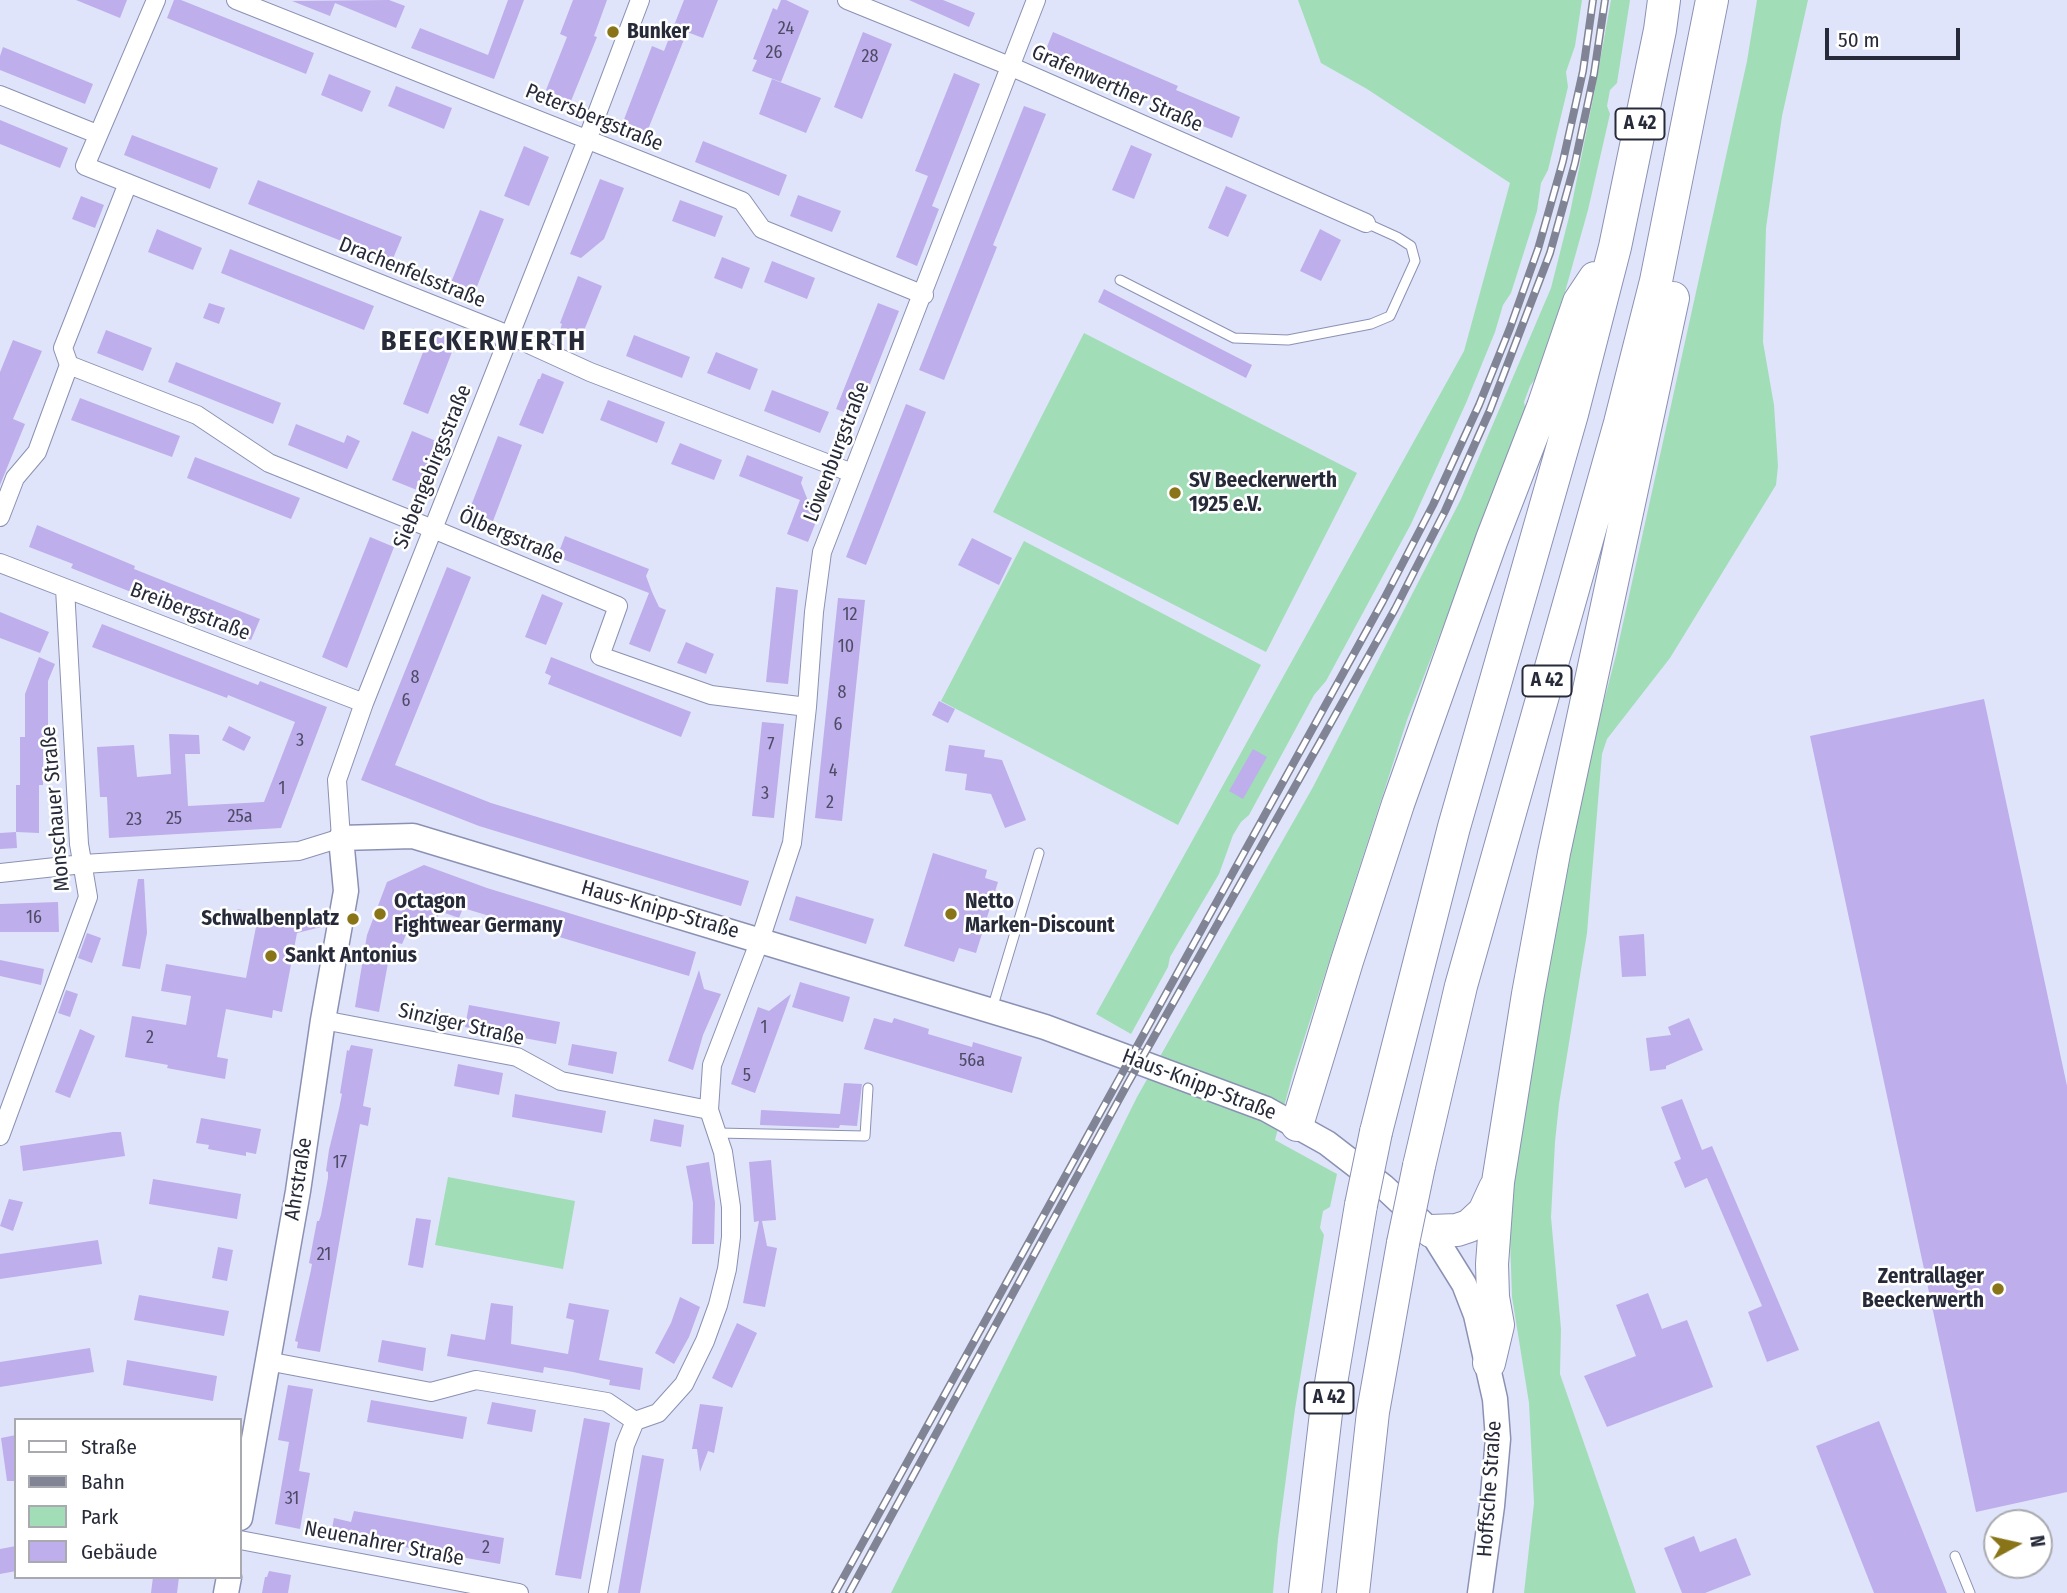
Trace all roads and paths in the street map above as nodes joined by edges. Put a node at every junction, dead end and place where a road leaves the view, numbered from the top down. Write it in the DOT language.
graph roads {
  1 [pos="156,0"];
  2 [pos="236,0"];
  3 [pos="640,0"];
  4 [pos="847,0"];
  5 [pos="1037,0"];
  6 [pos="1664,0"];
  7 [pos="1712,0"];
  8 [pos="1012,67"];
  9 [pos="0,95"];
  10 [pos="97,134"];
  11 [pos="587,140"];
  12 [pos="128,183"];
  13 [pos="1674,196"];
  14 [pos="1366,223"];
  15 [pos="1615,247"];
  16 [pos="1120,281"];
  17 [pos="924,295"];
  18 [pos="509,335"];
  19 [pos="69,365"];
  20 [pos="852,472"];
  21 [pos="0,517"];
  22 [pos="433,528"];
  23 [pos="0,564"];
  24 [pos="65,588"];
  25 [pos="364,703"];
  26 [pos="807,707"];
  27 [pos="341,838"];
  28 [pos="1039,853"];
  29 [pos="83,864"];
  30 [pos="0,873"];
  31 [pos="760,940"];
  32 [pos="991,1011"];
  33 [pos="323,1020"];
  34 [pos="868,1087"];
  35 [pos="709,1110"];
  36 [pos="1297,1125"];
  37 [pos="717,1133"];
  38 [pos="0,1136"];
  39 [pos="1497,1182"];
  40 [pos="1417,1237"];
  41 [pos="267,1361"];
  42 [pos="1489,1363"];
  43 [pos="635,1421"];
  44 [pos="242,1506"];
  45 [pos="242,1540"];
  46 [pos="1955,1556"];
  47 [pos="519,1593"];
  48 [pos="598,1593"];
  49 [pos="1305,1593"];
  50 [pos="1353,1593"];
  51 [pos="1480,1593"];
  52 [pos="1970,1593"];
  1 -- 10 [label="street"];
  2 -- 11 [label="street, Petersbergstraße"];
  3 -- 11 [label="street, Siebengebirgsstraße"];
  4 -- 8 [label="street, Grafenwerther Straße"];
  5 -- 8 [label="street, Löwenburgstraße"];
  6 -- 15 [label="highway, A 42"];
  7 -- 13 [label="highway, A 42"];
  8 -- 14 [label="street, Grafenwerther Straße"];
  8 -- 17 [label="street, Löwenburgstraße"];
  9 -- 10 [label="street"];
  10 -- 12 [label="street, Drachenfelsstraße"];
  11 -- 17 [label="street, Petersbergstraße"];
  11 -- 18 [label="street, Siebengebirgsstraße"];
  12 -- 18 [label="street, Drachenfelsstraße"];
  12 -- 19 [label="street"];
  13 -- 39 [label="highway"];
  13 -- 40 [label="highway, A 42, bridge"];
  14 -- 16 [label="lane"];
  15 -- 36 [label="highway"];
  15 -- 49 [label="highway, A 42, bridge"];
  17 -- 20 [label="street, Löwenburgstraße"];
  18 -- 20 [label="street, Drachenfelsstraße"];
  18 -- 22 [label="street, Siebengebirgsstraße"];
  19 -- 21 [label="street"];
  19 -- 22 [label="street, Ölbergstraße"];
  20 -- 26 [label="street, Löwenburgstraße"];
  22 -- 25 [label="street, Siebengebirgsstraße"];
  22 -- 26 [label="street, Ölbergstraße"];
  23 -- 24 [label="street, Breibergstraße"];
  24 -- 25 [label="street, Breibergstraße"];
  24 -- 29 [label="street, Monschauer Straße"];
  25 -- 27 [label="street, Siebengebirgsstraße"];
  26 -- 31 [label="street, Löwenburgstraße"];
  27 -- 29 [label="street, Haus-Knipp-Straße"];
  27 -- 31 [label="street, Haus-Knipp-Straße"];
  27 -- 33 [label="street, Ahrstraße"];
  28 -- 32 [label="lane"];
  29 -- 30 [label="street, Haus-Knipp-Straße"];
  29 -- 38 [label="street, Monschauer Straße"];
  31 -- 32 [label="street, Haus-Knipp-Straße"];
  31 -- 35 [label="street, Löwenburgstraße"];
  32 -- 36 [label="street, Haus-Knipp-Straße"];
  33 -- 35 [label="street, Sinziger Straße"];
  33 -- 41 [label="street, Ahrstraße"];
  34 -- 37 [label="lane"];
  35 -- 37 [label="street"];
  36 -- 40 [label="street, Haus-Knipp-Straße"];
  37 -- 43 [label="street"];
  39 -- 40 [label="highway"];
  39 -- 42 [label="highway"];
  40 -- 42 [label="street, Hoffsche Straße"];
  40 -- 50 [label="highway, A 42"];
  41 -- 43 [label="street"];
  41 -- 44 [label="street, Ahrstraße"];
  42 -- 51 [label="street, Hoffsche Straße"];
  43 -- 48 [label="street"];
  45 -- 47 [label="street, Neuenahrer Straße"];
  46 -- 52 [label="lane"];
}
